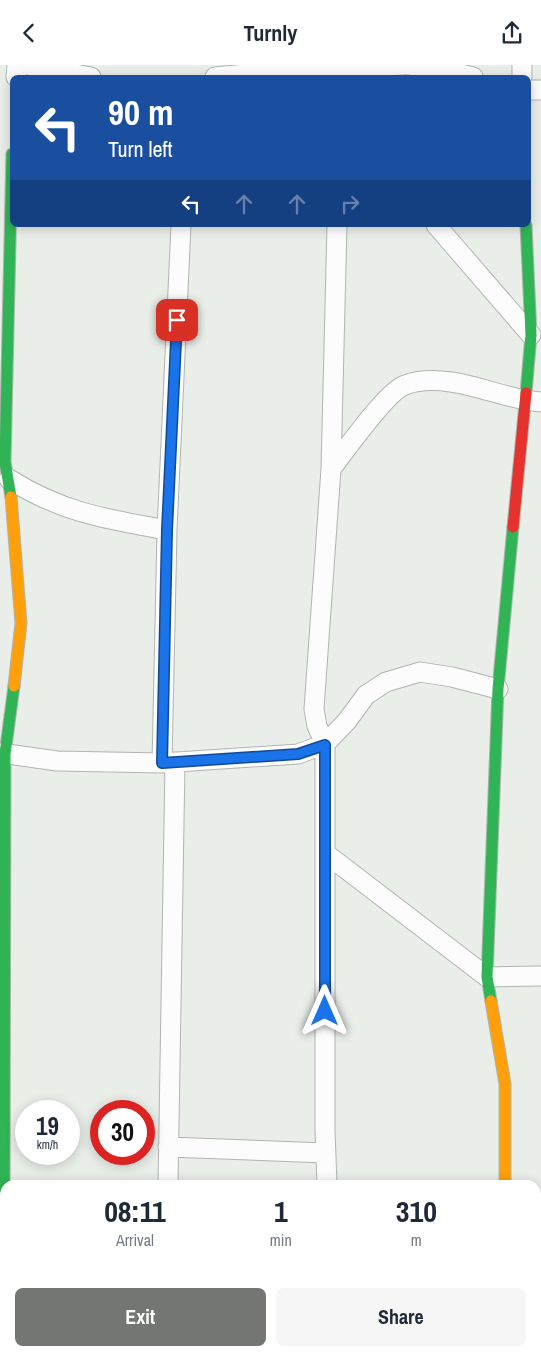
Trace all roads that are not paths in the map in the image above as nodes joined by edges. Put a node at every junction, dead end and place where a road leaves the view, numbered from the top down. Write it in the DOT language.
graph roads {
  1 [pos="27,65"];
  2 [pos="404,65"];
  3 [pos="408,65"];
  4 [pos="69,69"];
  5 [pos="365,70"];
  6 [pos="86,75"];
  7 [pos="236,75"];
  8 [pos="464,75"];
  9 [pos="10,182"];
  10 [pos="181,227"];
  11 [pos="337,227"];
  12 [pos="438,227"];
  13 [pos="526,227"];
  14 [pos="4,261"];
  15 [pos="531,335"];
  16 [pos="533,401"];
  17 [pos="331,469"];
  18 [pos="9,479"];
  19 [pos="167,530"];
  20 [pos="498,689"];
  21 [pos="325,745"];
  22 [pos="3,753"];
  23 [pos="168,763"];
  24 [pos="325,853"];
  25 [pos="541,976"];
  26 [pos="487,977"];
  27 [pos="168,1147"];
  28 [pos="325,1153"];
  29 [pos="4,1180"];
  30 [pos="168,1180"];
  31 [pos="327,1180"];
  32 [pos="505,1180"];
  1 -- 4 [label="street"];
  2 -- 5 [label="street"];
  3 -- 8 [label="street"];
  4 -- 6 [label="street"];
  5 -- 7 [label="street"];
  9 -- 14 [label="street"];
  10 -- 19 [label="street"];
  11 -- 17 [label="street"];
  12 -- 15 [label="street"];
  13 -- 15 [label="street"];
  14 -- 18 [label="street"];
  15 -- 16 [label="street"];
  16 -- 17 [label="street"];
  16 -- 20 [label="street"];
  17 -- 21 [label="street"];
  18 -- 19 [label="street"];
  18 -- 22 [label="street"];
  19 -- 23 [label="street"];
  20 -- 21 [label="street"];
  20 -- 26 [label="street"];
  21 -- 23 [label="street"];
  21 -- 24 [label="street"];
  22 -- 23 [label="street"];
  22 -- 29 [label="street"];
  23 -- 27 [label="street"];
  24 -- 26 [label="street"];
  24 -- 28 [label="street"];
  25 -- 26 [label="street"];
  26 -- 32 [label="street"];
  27 -- 28 [label="street"];
  27 -- 30 [label="street"];
  28 -- 31 [label="street"];
}
